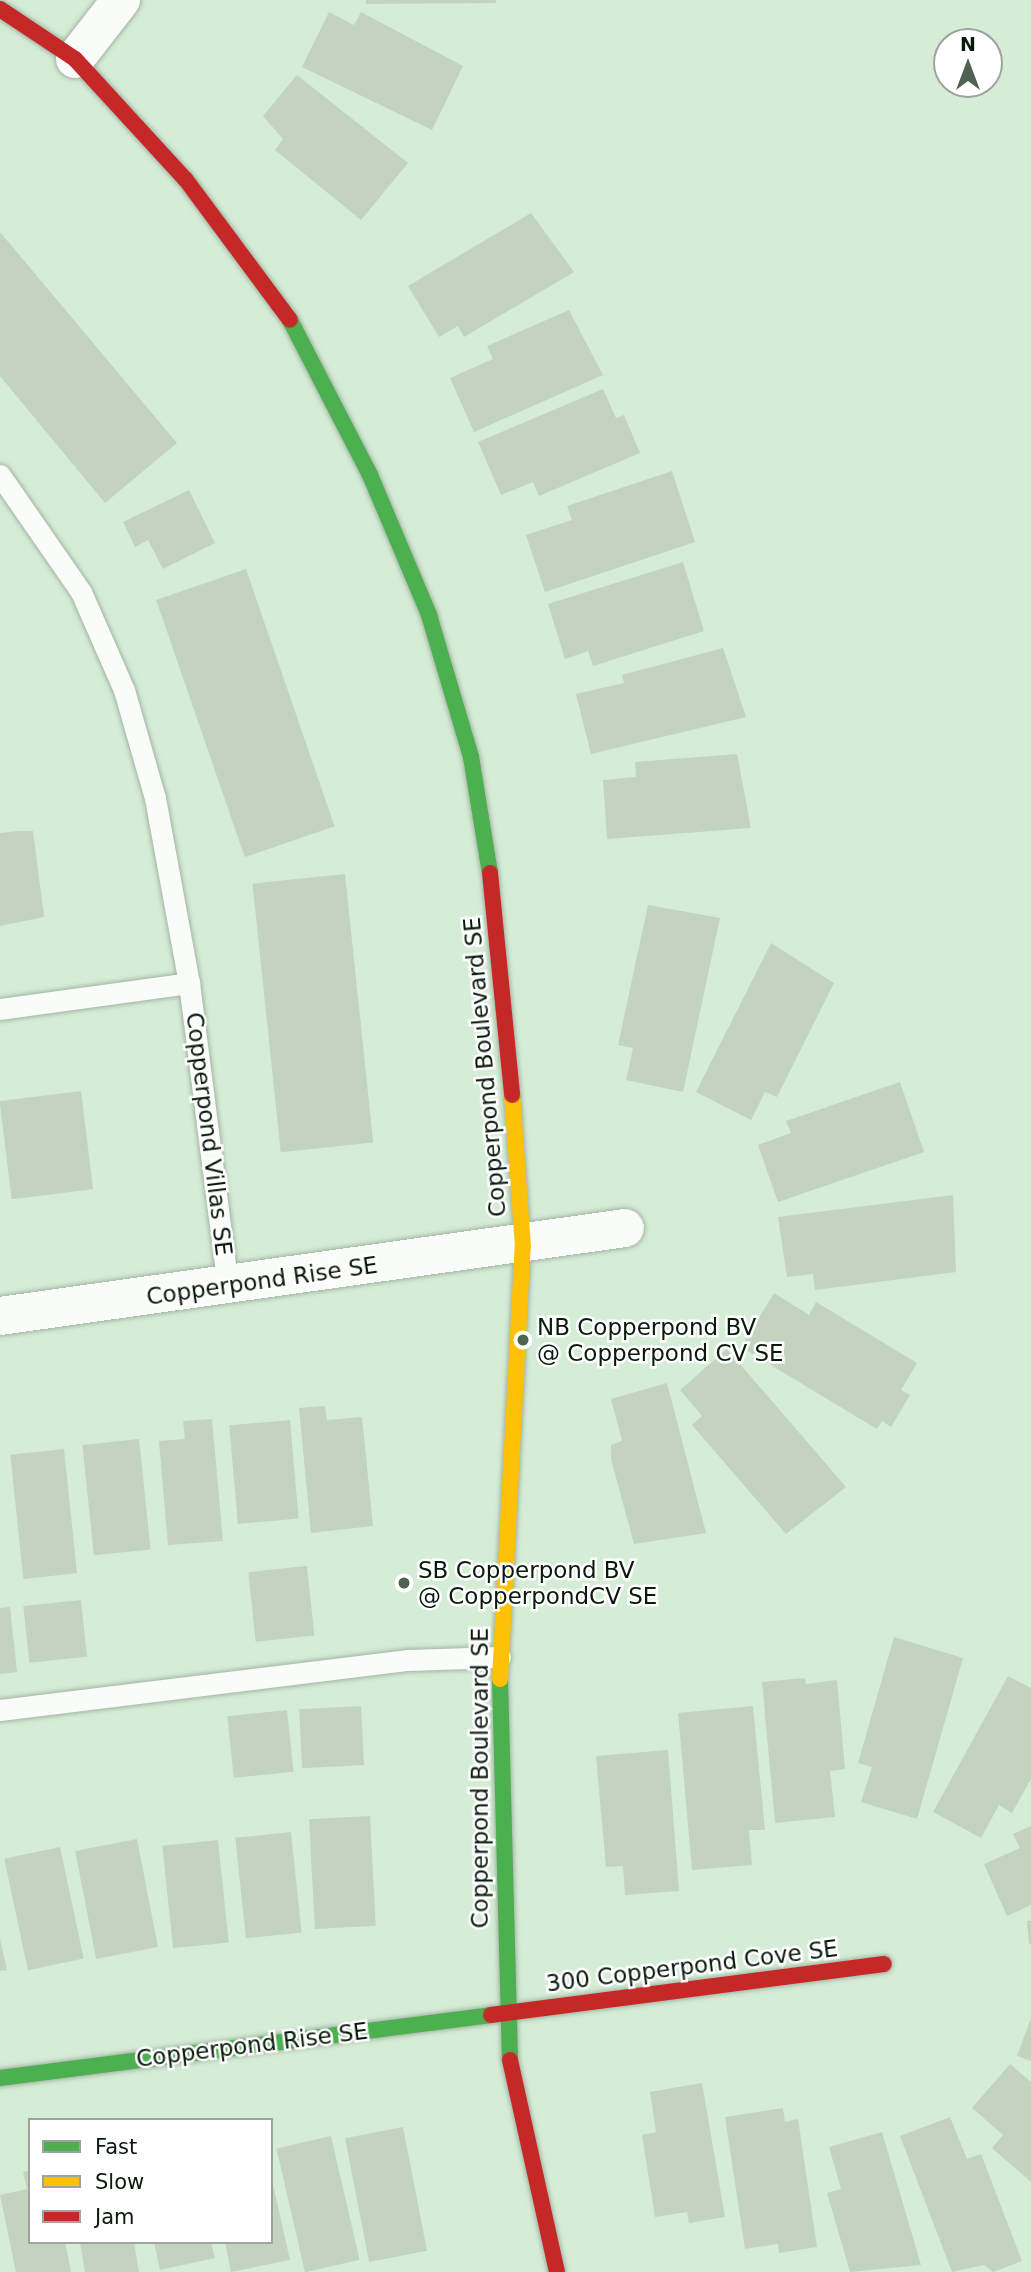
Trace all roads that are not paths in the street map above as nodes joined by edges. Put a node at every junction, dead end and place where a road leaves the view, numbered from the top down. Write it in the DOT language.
graph roads {
  1 [pos="121,0"];
  2 [pos="0,9"];
  3 [pos="75,59"];
  4 [pos="0,475"];
  5 [pos="189,983"];
  6 [pos="0,1009"];
  7 [pos="625,1228"];
  8 [pos="523,1247"];
  9 [pos="229,1286"];
  10 [pos="0,1316"];
  11 [pos="500,1657"];
  12 [pos="0,1710"];
  13 [pos="884,1965"];
  14 [pos="505,2013"];
  15 [pos="0,2078"];
  16 [pos="557,2272"];
  1 -- 3 [label="street"];
  2 -- 3 [label="street, Copperpond Boulevard SE"];
  3 -- 8 [label="street, Copperpond Boulevard SE"];
  4 -- 5 [label="lane, Copperpond Villas SE"];
  5 -- 6 [label="lane, Copperpond Villas SE"];
  5 -- 9 [label="lane, Copperpond Villas SE"];
  7 -- 8 [label="street, Copperpond Rise SE"];
  8 -- 9 [label="street, Copperpond Rise SE"];
  8 -- 11 [label="street, Copperpond Boulevard SE"];
  9 -- 10 [label="street, Copperpond Rise SE"];
  11 -- 12 [label="lane"];
  11 -- 14 [label="street, Copperpond Boulevard SE"];
  13 -- 14 [label="street, 300 Copperpond Cove SE"];
  14 -- 15 [label="street, Copperpond Rise SE"];
  14 -- 16 [label="street, Copperpond Boulevard SE"];
}
